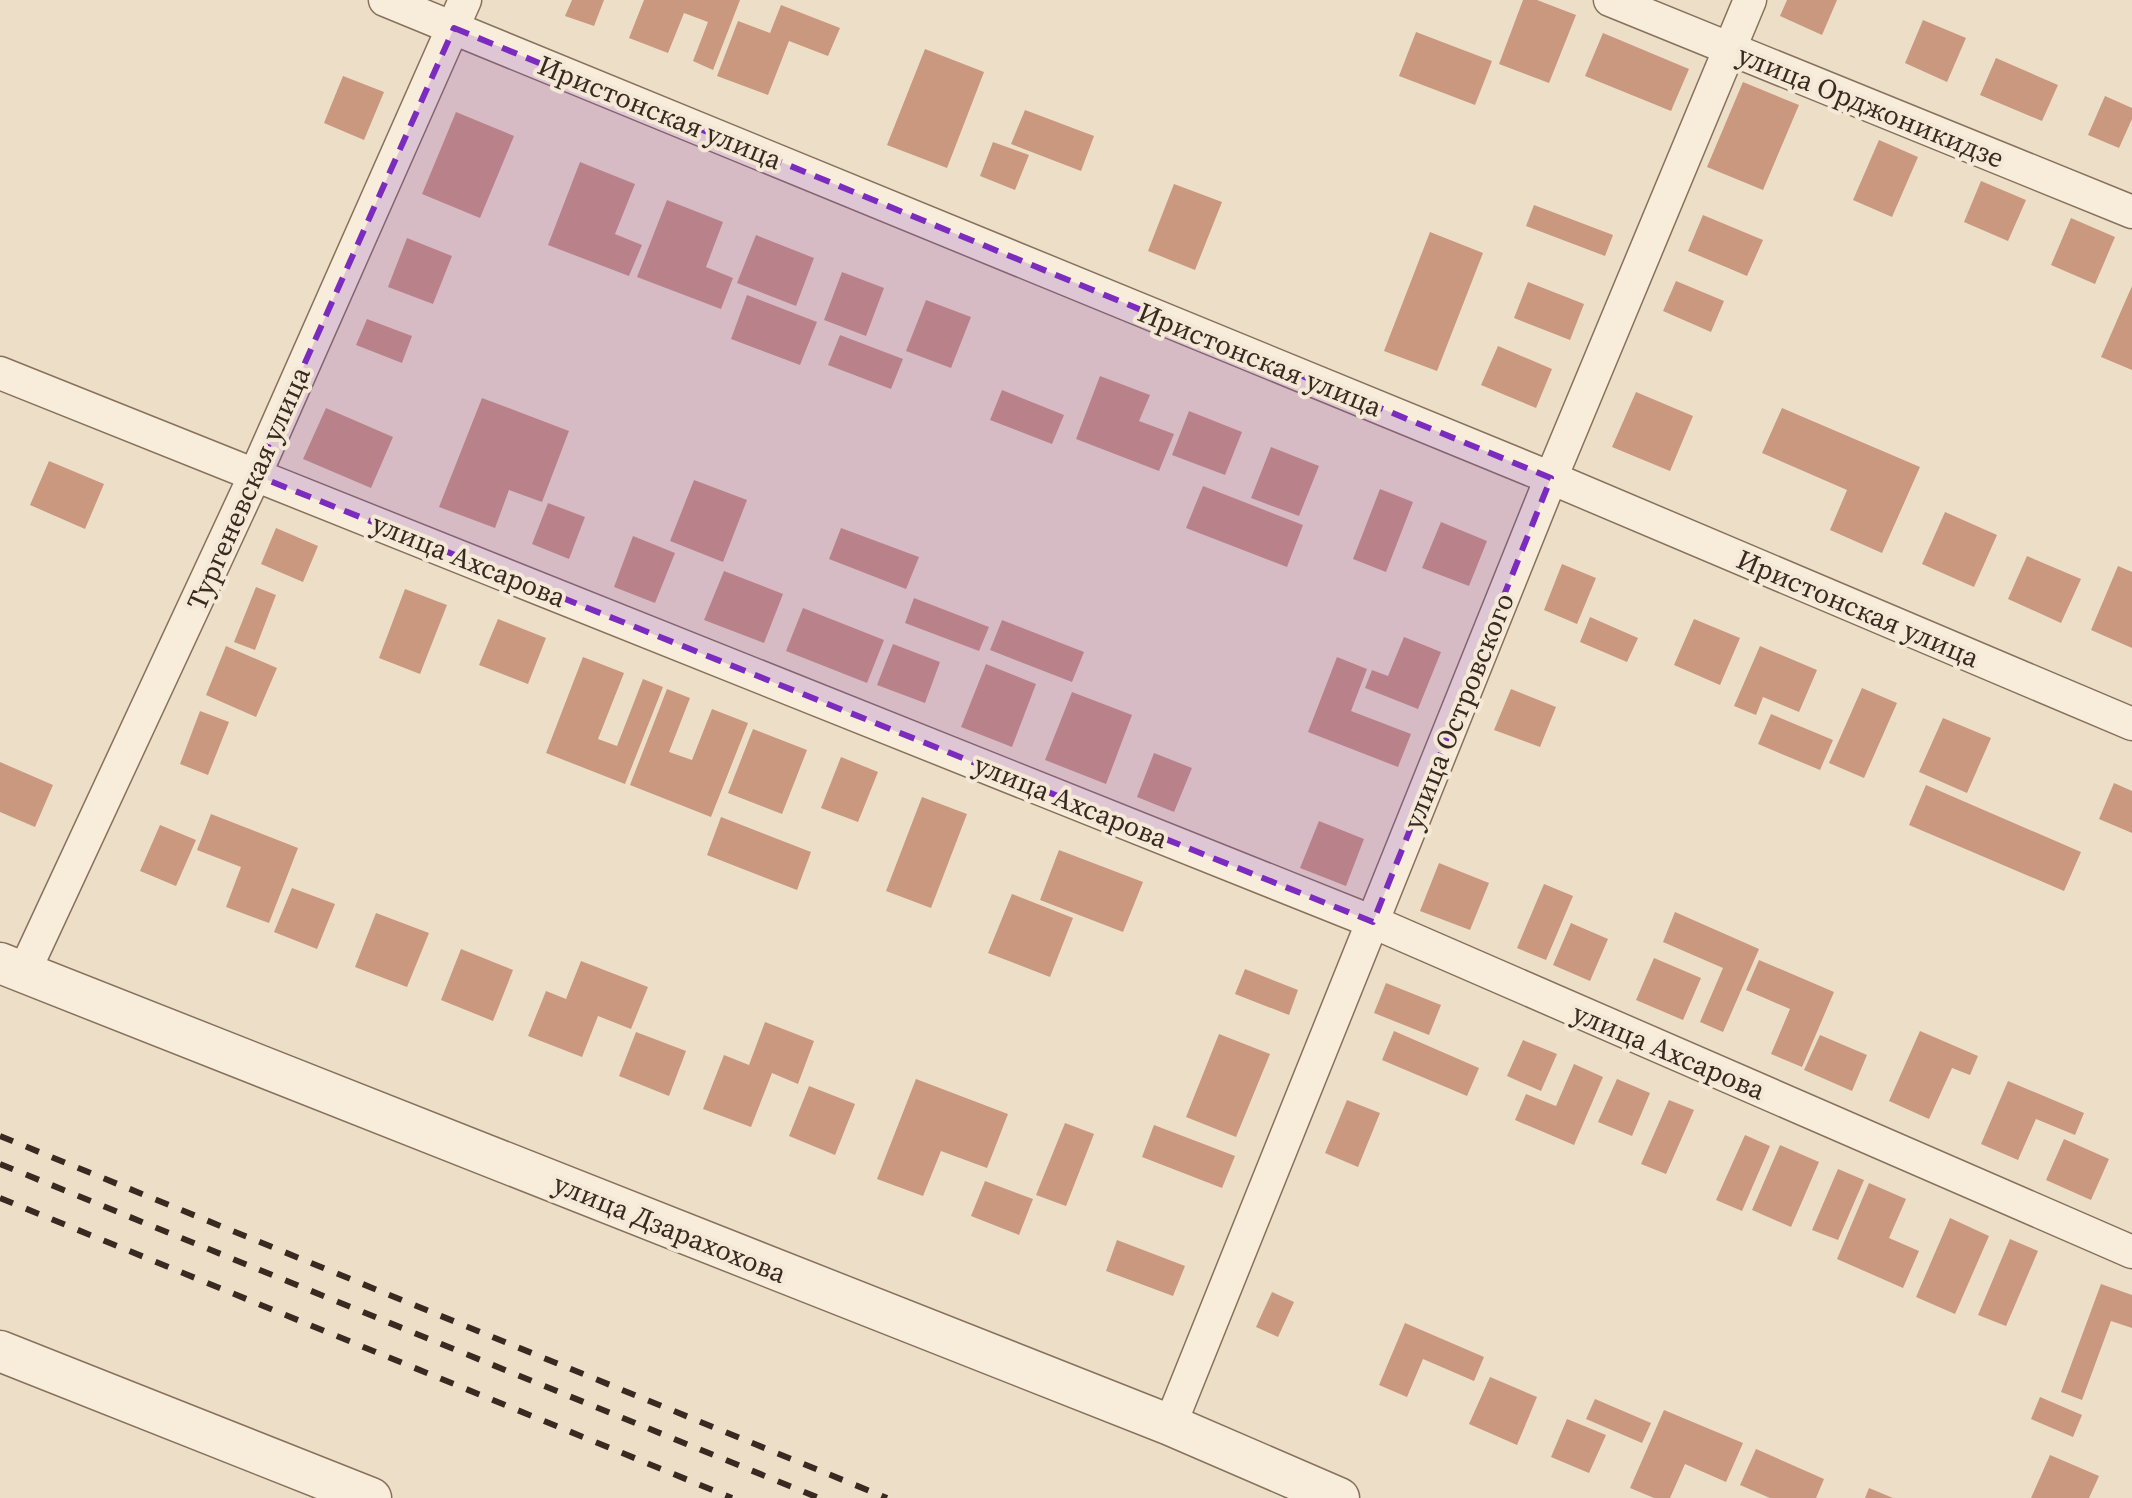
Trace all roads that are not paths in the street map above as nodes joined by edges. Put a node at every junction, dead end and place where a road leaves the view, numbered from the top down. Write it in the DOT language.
graph roads {
  1 [pos="385,0"];
  2 [pos="1610,0"];
  3 [pos="1750,0"];
  4 [pos="460,14"];
  5 [pos="1731,50"];
  6 [pos="2132,212"];
  7 [pos="0,373"];
  8 [pos="255,475"];
  9 [pos="1551,478"];
  10 [pos="2132,724"];
  11 [pos="1373,922"];
  12 [pos="12,968"];
  13 [pos="2132,1252"];
  14 [pos="0,1351"];
  15 [pos="1170,1425"];
  16 [pos="371,1498"];
  17 [pos="1339,1498"];
  1 -- 4 [label="street, Иристонская улица"];
  2 -- 5 [label="street, улица Орджоникидзе"];
  3 -- 5 [label="street, улица Островского"];
  4 -- 8 [label="street, Тургеневская улица"];
  4 -- 9 [label="street, Иристонская улица"];
  5 -- 6 [label="street, улица Орджоникидзе"];
  5 -- 9 [label="street, улица Островского"];
  7 -- 8 [label="street, улица Ахсарова"];
  8 -- 11 [label="street, улица Ахсарова"];
  8 -- 12 [label="street, Тургеневская улица"];
  9 -- 10 [label="street, Иристонская улица"];
  9 -- 11 [label="street, улица Островского"];
  11 -- 13 [label="street, улица Ахсарова"];
  11 -- 15 [label="street, улица Островского"];
  12 -- 15 [label="street, улица Дзарахохова"];
  14 -- 16 [label="street"];
  15 -- 17 [label="street, улица Дзарахохова"];
}
